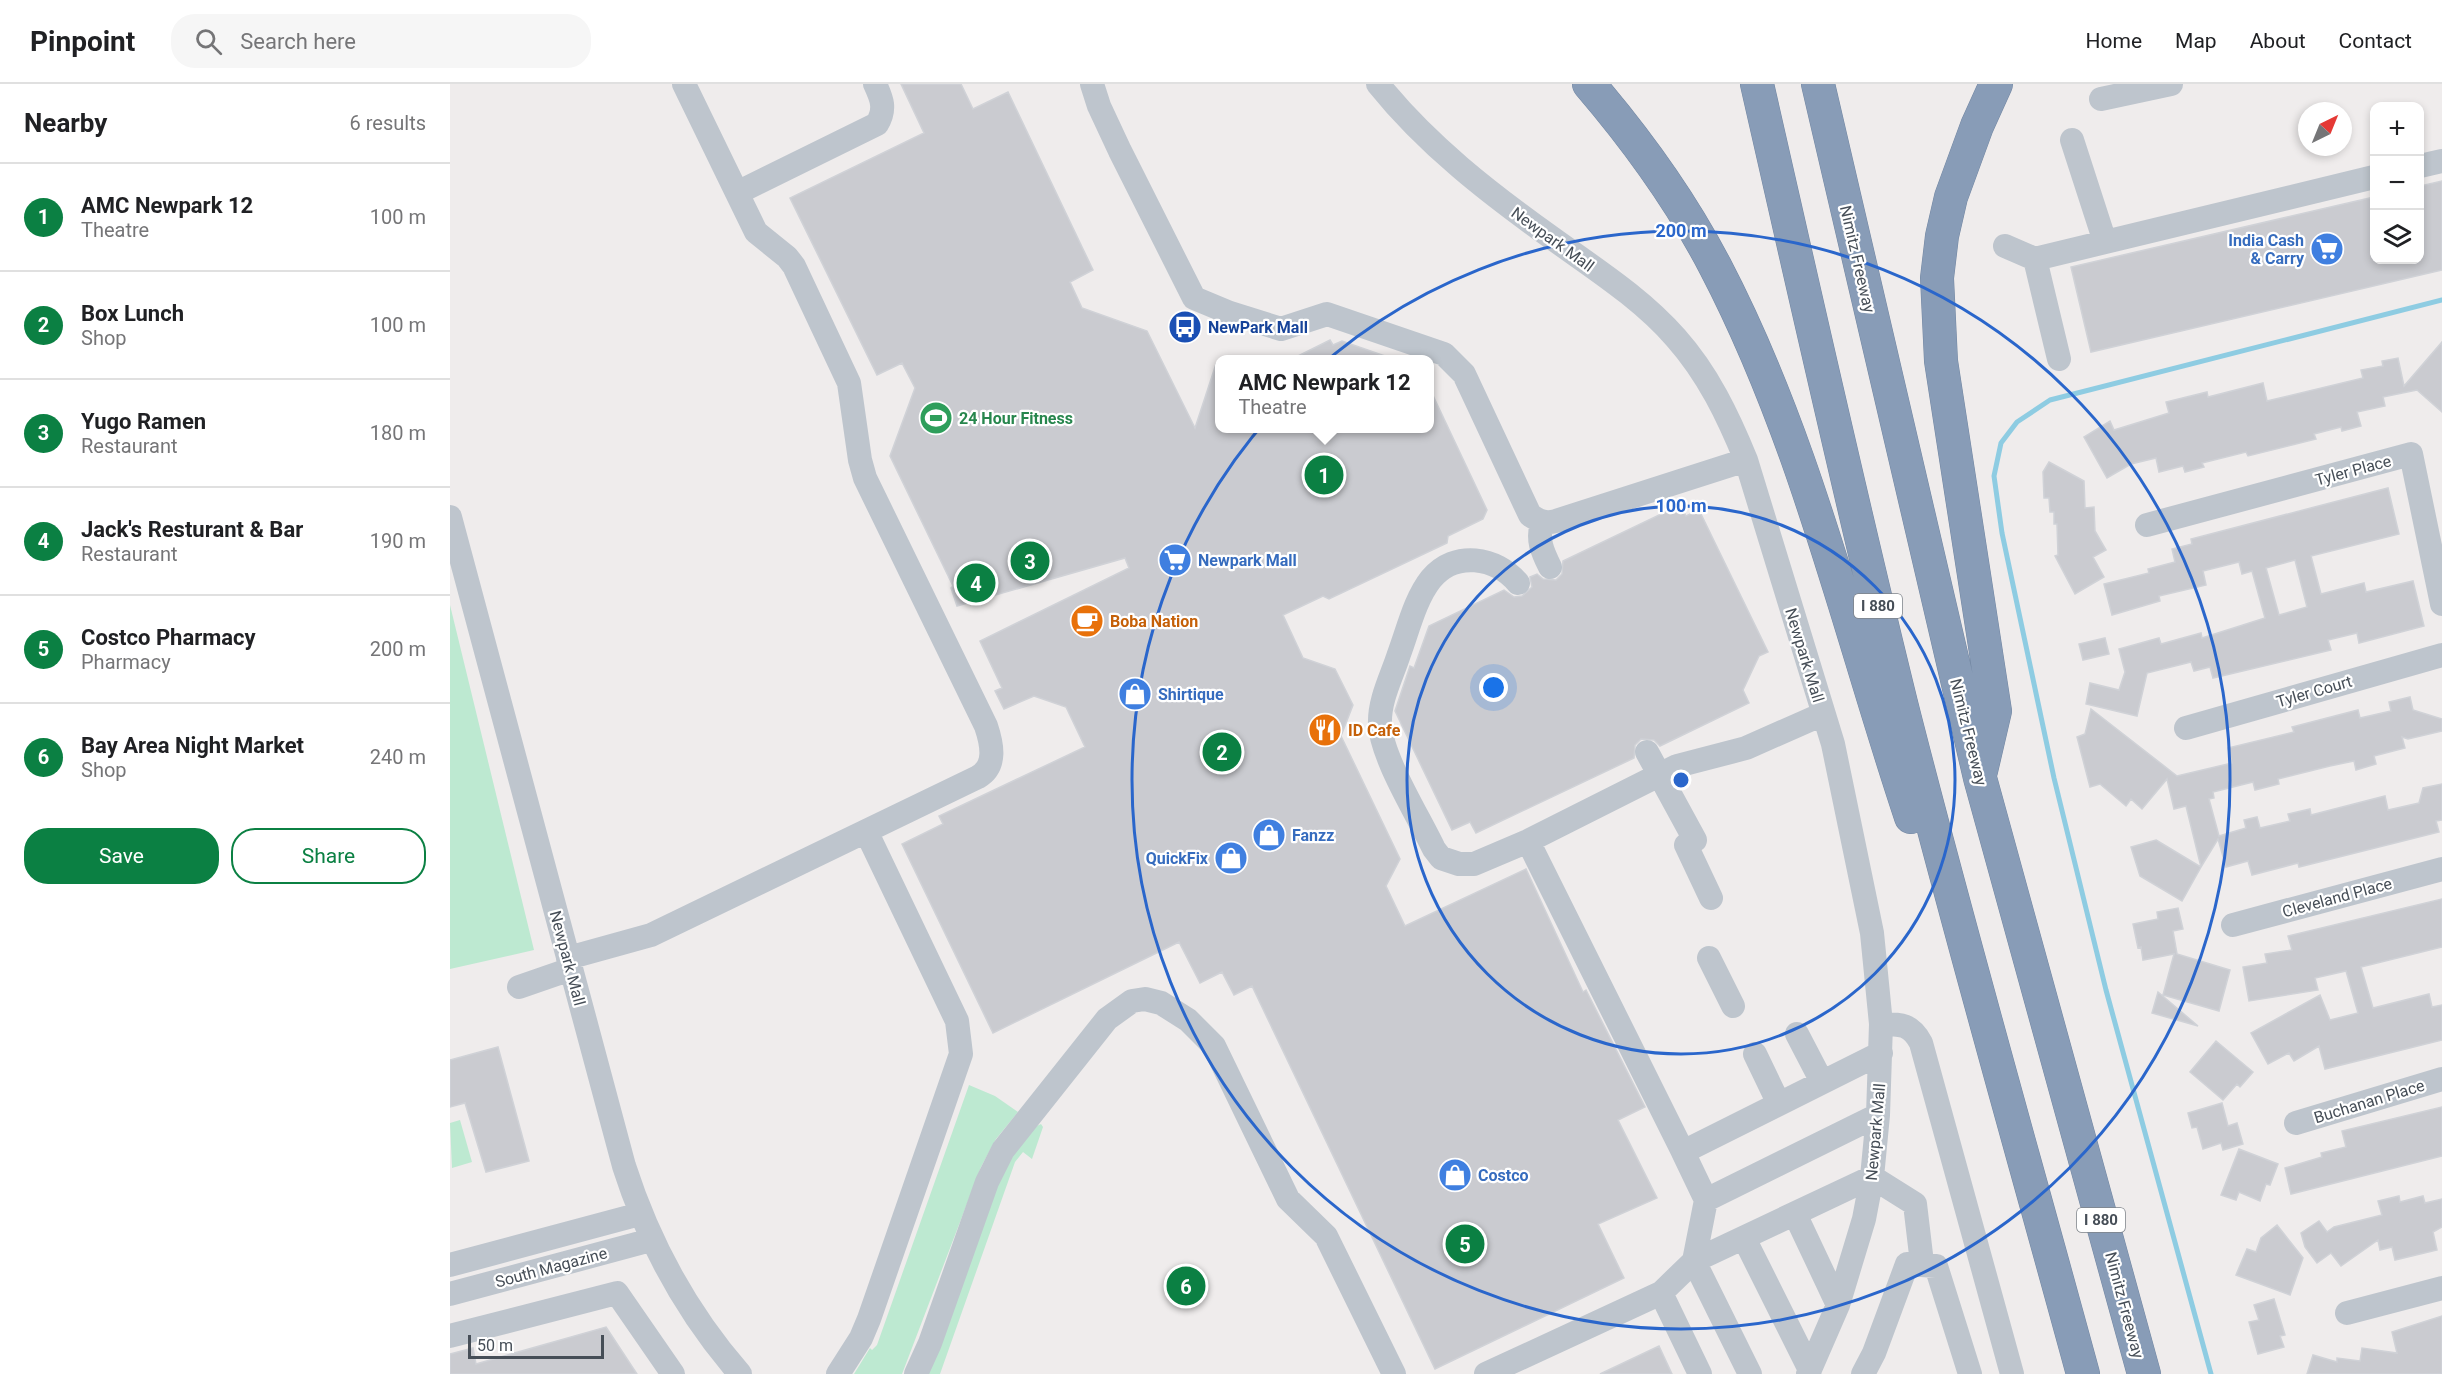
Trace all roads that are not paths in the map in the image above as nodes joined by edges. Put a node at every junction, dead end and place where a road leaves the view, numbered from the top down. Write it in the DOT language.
graph roads {
  1 [pos="684,84"];
  2 [pos="875,84"];
  3 [pos="1092,84"];
  4 [pos="1378,84"];
  5 [pos="1589,84"];
  6 [pos="1743,84"];
  7 [pos="1757,84"];
  8 [pos="1818,84"];
  9 [pos="1996,84"];
  10 [pos="2171,84"];
  11 [pos="2101,99"];
  12 [pos="2072,140"];
  13 [pos="2442,161"];
  14 [pos="2424,165"];
  15 [pos="2370,178"];
  16 [pos="737,193"];
  17 [pos="2104,242"];
  18 [pos="2005,246"];
  19 [pos="1797,259"];
  20 [pos="2036,259"];
  21 [pos="2059,359"];
  22 [pos="1746,460"];
  23 [pos="1542,522"];
  24 [pos="2148,525"];
  25 [pos="451,527"];
  26 [pos="456,560"];
  27 [pos="1550,567"];
  28 [pos="1518,583"];
  29 [pos="2442,604"];
  30 [pos="2442,655"];
  31 [pos="1823,714"];
  32 [pos="2186,728"];
  33 [pos="1647,752"];
  34 [pos="1659,774"];
  35 [pos="1980,778"];
  36 [pos="866,831"];
  37 [pos="1527,841"];
  38 [pos="2442,870"];
  39 [pos="1712,898"];
  40 [pos="2233,925"];
  41 [pos="1710,958"];
  42 [pos="569,963"];
  43 [pos="519,987"];
  44 [pos="1734,1006"];
  45 [pos="1881,1024"];
  46 [pos="1797,1034"];
  47 [pos="1881,1053"];
  48 [pos="1755,1054"];
  49 [pos="2442,1079"];
  50 [pos="1822,1082"];
  51 [pos="1779,1104"];
  52 [pos="1878,1115"];
  53 [pos="2296,1123"];
  54 [pos="2012,1124"];
  55 [pos="1683,1152"];
  56 [pos="1872,1177"];
  57 [pos="1706,1200"];
  58 [pos="640,1214"];
  59 [pos="1795,1214"];
  60 [pos="1744,1238"];
  61 [pos="651,1240"];
  62 [pos="1694,1261"];
  63 [pos="1922,1263"];
  64 [pos="450,1265"];
  65 [pos="2442,1288"];
  66 [pos="1661,1293"];
  67 [pos="450,1294"];
  68 [pos="1838,1305"];
  69 [pos="2347,1313"];
  70 [pos="450,1336"];
  71 [pos="733,1372"];
  72 [pos="1809,1372"];
  73 [pos="673,1374"];
  74 [pos="838,1374"];
  75 [pos="916,1374"];
  76 [pos="1394,1374"];
  77 [pos="1486,1374"];
  78 [pos="1700,1374"];
  79 [pos="1750,1374"];
  80 [pos="1863,1374"];
  81 [pos="1970,1374"];
  82 [pos="2013,1374"];
  83 [pos="2083,1374"];
  84 [pos="2144,1374"];
  1 -- 16 [label="street"];
  2 -- 16 [label="street"];
  3 -- 23 [label="street"];
  4 -- 22 [label="street, Newpark Mall"];
  5 -- 54 [label="highway"];
  6 -- 19 [label="highway"];
  7 -- 19 [label="highway, I 880"];
  8 -- 35 [label="highway, Nimitz Freeway / I 880"];
  9 -- 35 [label="highway"];
  10 -- 11 [label="street"];
  12 -- 17 [label="street"];
  13 -- 14 [label="street"];
  15 -- 17 [label="street"];
  16 -- 36 [label="street"];
  17 -- 20 [label="street"];
  18 -- 20 [label="street"];
  19 -- 54 [label="highway, I 880"];
  20 -- 21 [label="street"];
  22 -- 23 [label="street"];
  22 -- 31 [label="street, Newpark Mall"];
  23 -- 27 [label="street"];
  24 -- 29 [label="street, Tyler Place"];
  25 -- 26 [label="street, Newpark Mall"];
  26 -- 42 [label="street, Newpark Mall"];
  28 -- 37 [label="street"];
  30 -- 32 [label="street, Tyler Court"];
  31 -- 34 [label="street"];
  31 -- 45 [label="street, Newpark Mall"];
  33 -- 34 [label="street"];
  34 -- 37 [label="street"];
  34 -- 39 [label="street"];
  35 -- 84 [label="highway, Nimitz Freeway / I 880"];
  36 -- 42 [label="street"];
  36 -- 74 [label="street"];
  37 -- 55 [label="street"];
  38 -- 40 [label="street, Cleveland Place"];
  41 -- 44 [label="street"];
  42 -- 43 [label="street"];
  42 -- 58 [label="street, Newpark Mall"];
  45 -- 47 [label="street, Newpark Mall"];
  45 -- 82 [label="street"];
  46 -- 50 [label="street"];
  47 -- 50 [label="street"];
  47 -- 52 [label="street, Newpark Mall"];
  48 -- 51 [label="street"];
  49 -- 53 [label="street, Buchanan Place"];
  50 -- 51 [label="street"];
  51 -- 55 [label="street"];
  52 -- 56 [label="street, Newpark Mall"];
  52 -- 57 [label="street"];
  54 -- 83 [label="highway, I 880"];
  55 -- 57 [label="street"];
  56 -- 59 [label="street"];
  56 -- 63 [label="street"];
  56 -- 68 [label="street, Newpark Mall"];
  57 -- 62 [label="street"];
  58 -- 61 [label="street, Newpark Mall"];
  58 -- 64 [label="street, South Magazine"];
  59 -- 60 [label="street"];
  59 -- 68 [label="street"];
  60 -- 62 [label="street"];
  60 -- 72 [label="street"];
  61 -- 67 [label="street, South Magazine"];
  61 -- 71 [label="street, Newpark Mall"];
  62 -- 66 [label="street"];
  62 -- 79 [label="street"];
  63 -- 80 [label="street"];
  63 -- 81 [label="street"];
  65 -- 69 [label="street"];
  66 -- 77 [label="street"];
  66 -- 78 [label="street"];
  68 -- 72 [label="street, Newpark Mall"];
  70 -- 73 [label="street"];
  75 -- 76 [label="street"];
}
